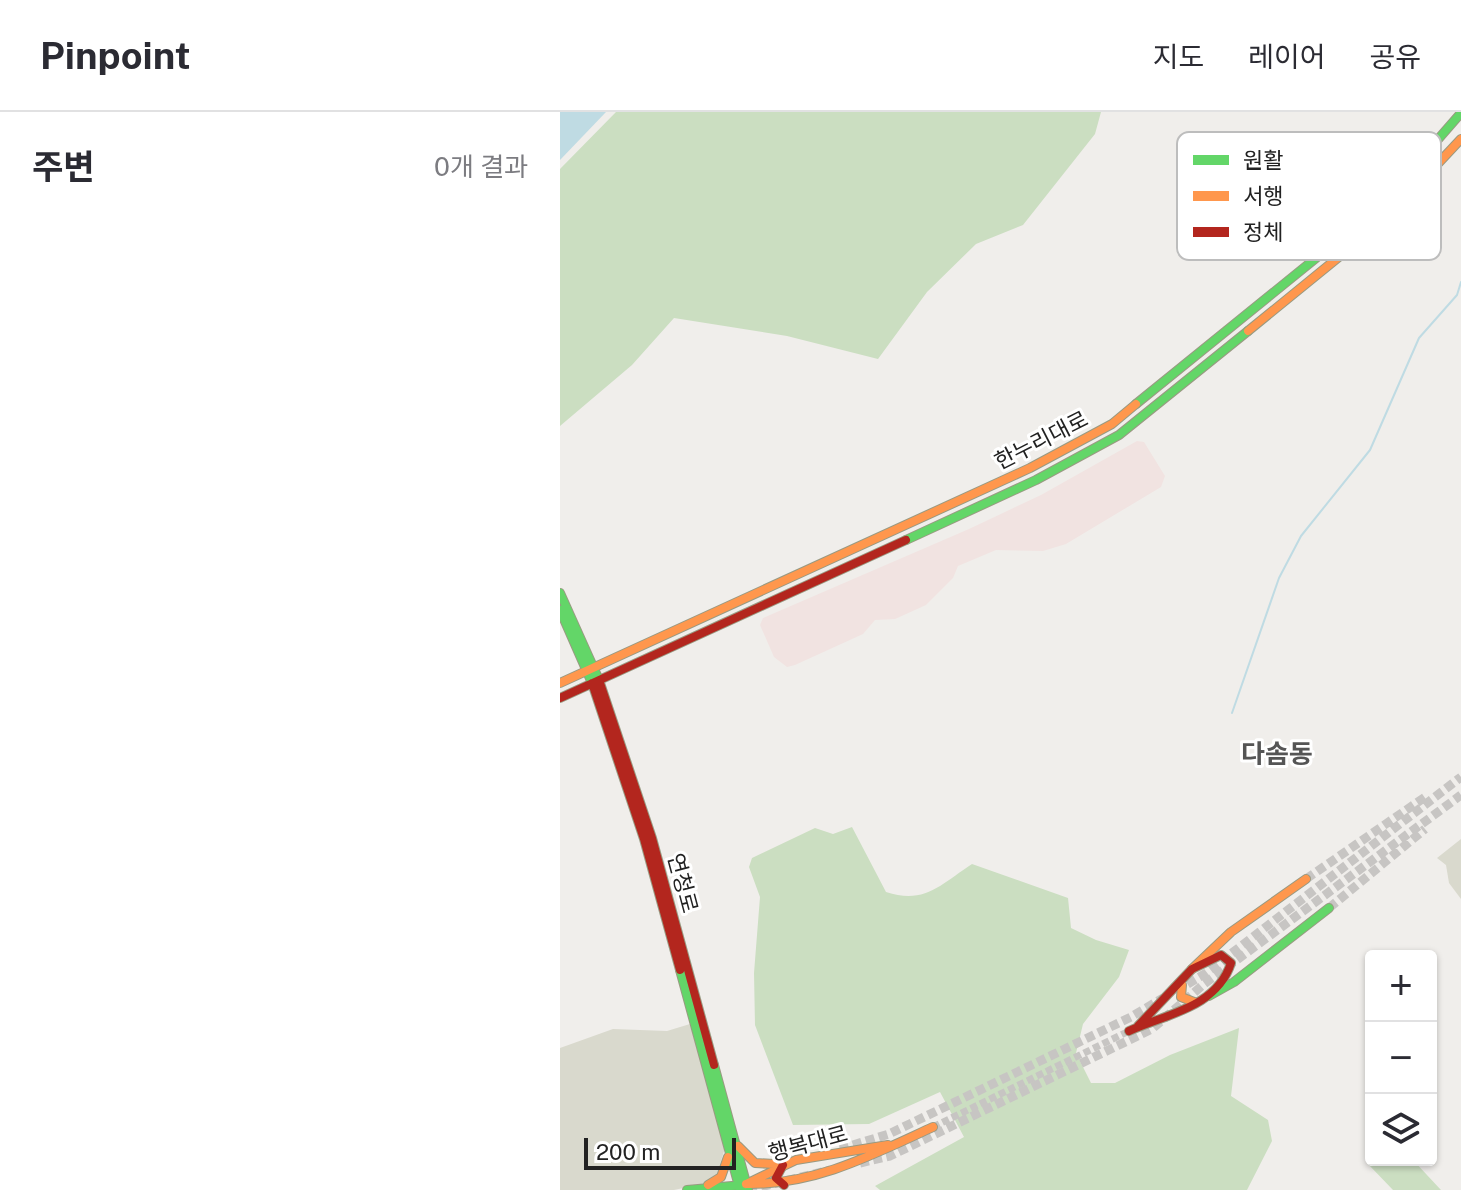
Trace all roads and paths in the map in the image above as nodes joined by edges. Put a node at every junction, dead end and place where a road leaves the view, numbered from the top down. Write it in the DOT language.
graph roads {
  1 [pos="1461,113"];
  2 [pos="1441,136"];
  3 [pos="1461,139"];
  4 [pos="1441,160"];
  5 [pos="1314,260"];
  6 [pos="1335,260"];
  7 [pos="560,593"];
  8 [pos="560,610"];
  9 [pos="572,628"];
  10 [pos="590,669"];
  11 [pos="596,682"];
  12 [pos="560,683"];
  13 [pos="560,698"];
  14 [pos="1306,879"];
  15 [pos="1329,908"];
  16 [pos="1192,969"];
  17 [pos="1184,979"];
  18 [pos="1209,996"];
  19 [pos="1196,1002"];
  20 [pos="933,1127"];
  21 [pos="730,1140"];
  22 [pos="894,1144"];
  23 [pos="832,1152"];
  24 [pos="784,1163"];
  25 [pos="836,1173"];
  26 [pos="780,1187"];
  27 [pos="706,1188"];
  28 [pos="741,1188"];
  29 [pos="690,1189"];
  1 -- 2 [label="main road, 한누리대로"];
  3 -- 4 [label="main road, 한누리대로"];
  5 -- 10 [label="main road, 한누리대로"];
  6 -- 11 [label="main road, 한누리대로"];
  7 -- 9 [label="main road, 연청로"];
  8 -- 9 [label="main road, 연청로"];
  9 -- 10 [label="main road, 연청로"];
  10 -- 11 [label="main road, 연청로"];
  10 -- 12 [label="main road, 한누리대로"];
  11 -- 13 [label="main road, 한누리대로"];
  11 -- 21 [label="main road, 연청로"];
  14 -- 16 [label="main road"];
  15 -- 18 [label="main road"];
  16 -- 17 [label="main road"];
  16 -- 18 [label="main road"];
  17 -- 19 [label="main road"];
  17 -- 19 [label="main road"];
  18 -- 19 [label="main road"];
  20 -- 22 [label="main road, 행복대로"];
  21 -- 24 [label="main road"];
  21 -- 27 [label="main road"];
  21 -- 28 [label="main road, 연청로"];
  22 -- 23 [label="main road, 행복대로"];
  22 -- 25 [label="main road, 행복대로"];
  23 -- 24 [label="main road, 행복대로"];
  23 -- 25 [label="main road"];
  24 -- 26 [label="main road"];
  24 -- 28 [label="main road, 행복대로"];
  25 -- 26 [label="main road, 행복대로"];
  26 -- 28 [label="main road, 행복대로"];
  27 -- 28 [label="main road"];
  27 -- 29 [label="main road"];
}
